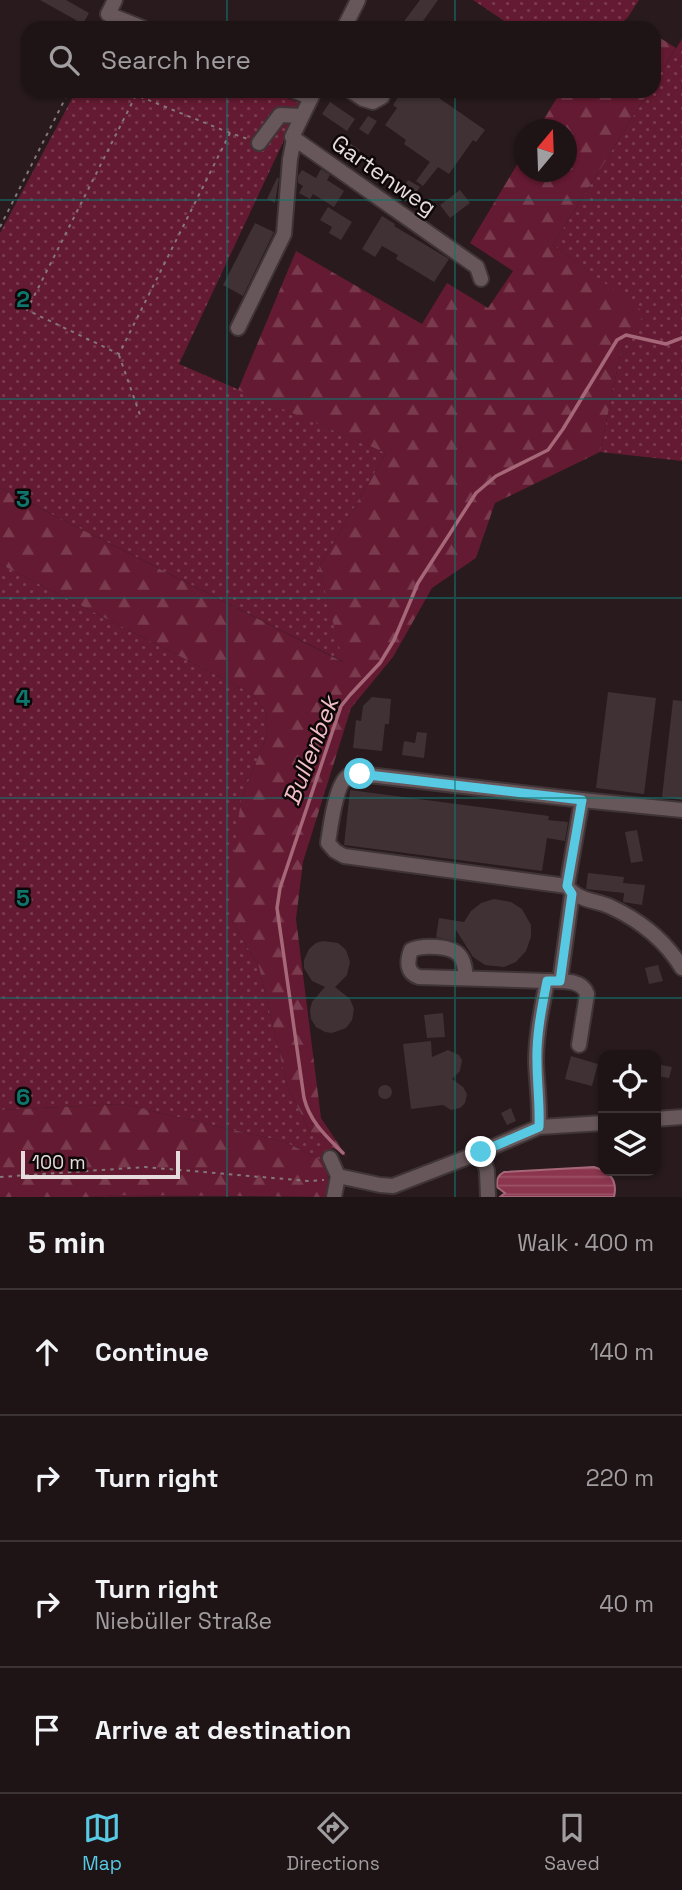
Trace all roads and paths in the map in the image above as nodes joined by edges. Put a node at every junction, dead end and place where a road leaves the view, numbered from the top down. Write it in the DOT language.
graph roads {
  1 [pos="115,0"];
  2 [pos="358,0"];
  3 [pos="126,21"];
  4 [pos="348,21"];
  5 [pos="65,98"];
  6 [pos="135,98"];
  7 [pos="141,98"];
  8 [pos="310,98"];
  9 [pos="362,98"];
  10 [pos="379,98"];
  11 [pos="301,116"];
  12 [pos="230,133"];
  13 [pos="294,139"];
  14 [pos="259,143"];
  15 [pos="0,227"];
  16 [pos="481,279"];
  17 [pos="238,328"];
  18 [pos="119,354"];
  19 [pos="140,415"];
  20 [pos="582,800"];
  21 [pos="682,810"];
  22 [pos="570,890"];
  23 [pos="676,947"];
  24 [pos="682,968"];
  25 [pos="466,978"];
  26 [pos="553,981"];
  27 [pos="579,1045"];
  28 [pos="682,1117"];
  29 [pos="661,1119"];
  30 [pos="598,1122"];
  31 [pos="539,1127"];
  32 [pos="481,1152"];
  33 [pos="330,1158"];
  34 [pos="338,1176"];
  35 [pos="0,1177"];
  36 [pos="381,1191"];
  37 [pos="334,1197"];
  38 [pos="488,1197"];
  1 -- 3 [label="street"];
  2 -- 4 [label="street"];
  5 -- 15 [label="path"];
  6 -- 18 [label="path"];
  7 -- 12 [label="path"];
  8 -- 11 [label="street"];
  9 -- 10 [label="street"];
  11 -- 13 [label="street"];
  11 -- 14 [label="street"];
  12 -- 14 [label="path"];
  12 -- 18 [label="path"];
  13 -- 16 [label="street, Gartenweg"];
  13 -- 17 [label="street"];
  18 -- 19 [label="path"];
  20 -- 21 [label="street"];
  20 -- 22 [label="street"];
  20 -- 22 [label="street"];
  22 -- 23 [label="street"];
  22 -- 26 [label="street"];
  23 -- 24 [label="street"];
  25 -- 26 [label="street"];
  26 -- 27 [label="street"];
  26 -- 31 [label="street"];
  28 -- 29 [label="street"];
  30 -- 31 [label="street"];
  31 -- 32 [label="street"];
  32 -- 36 [label="street"];
  32 -- 38 [label="street"];
  33 -- 34 [label="street"];
  34 -- 35 [label="path"];
  34 -- 36 [label="street"];
  34 -- 37 [label="street"];
}
